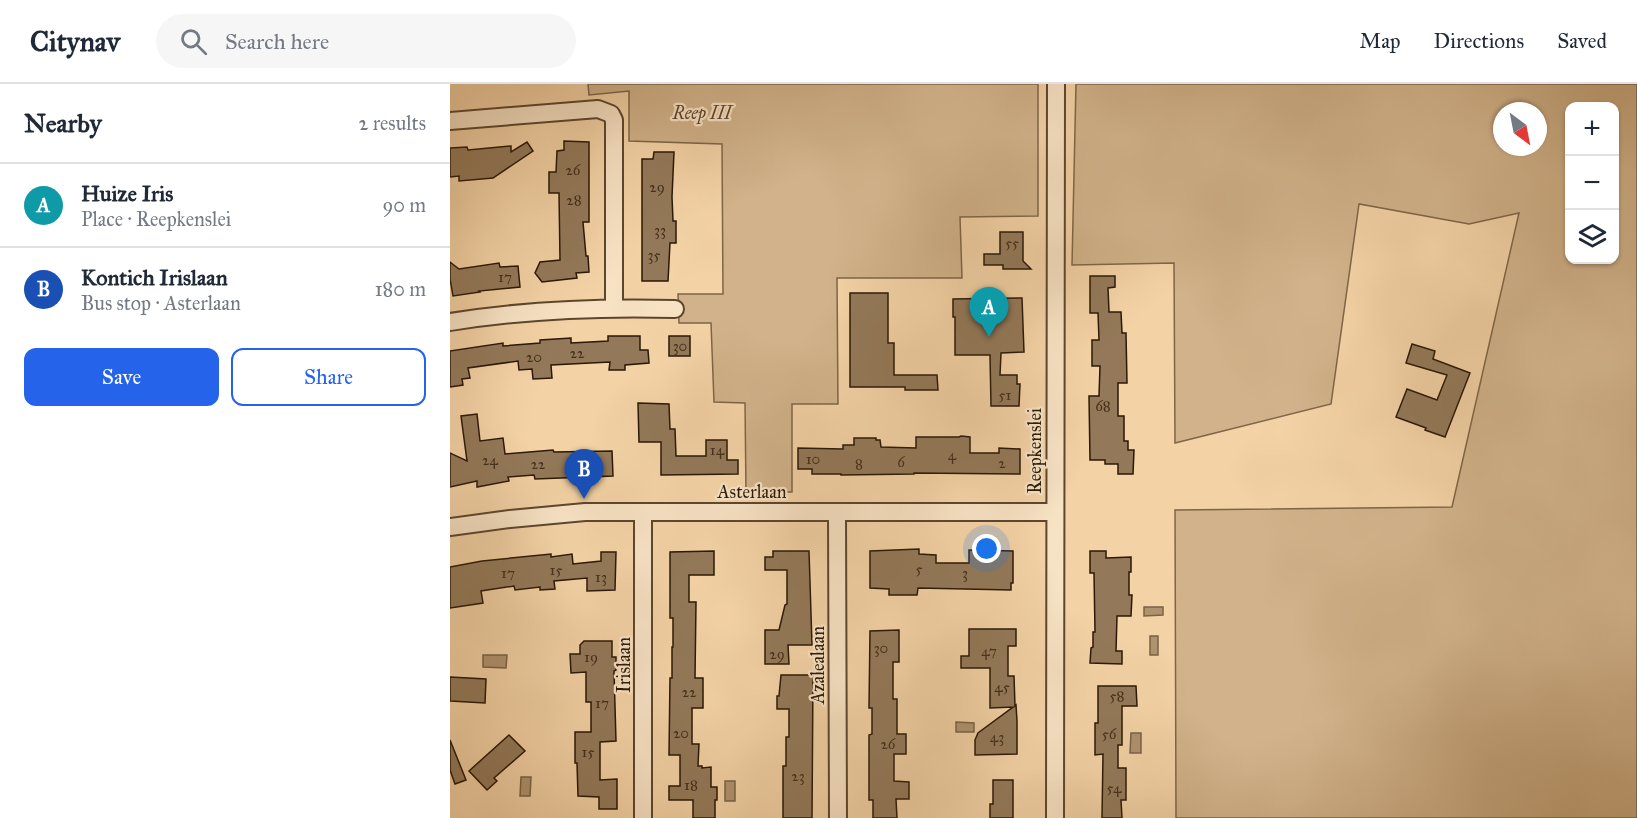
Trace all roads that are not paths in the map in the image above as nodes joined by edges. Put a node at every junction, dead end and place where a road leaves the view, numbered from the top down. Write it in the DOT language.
graph roads {
  1 [pos="1056,84"];
  2 [pos="450,122"];
  3 [pos="614,308"];
  4 [pos="675,309"];
  5 [pos="450,322"];
  6 [pos="643,512"];
  7 [pos="837,512"];
  8 [pos="1054,512"];
  9 [pos="450,527"];
  10 [pos="643,818"];
  11 [pos="838,818"];
  12 [pos="1055,818"];
  1 -- 8 [label="street, Reepkenslei"];
  2 -- 3 [label="street"];
  3 -- 4 [label="street"];
  3 -- 5 [label="street"];
  6 -- 7 [label="street, Asterlaan"];
  6 -- 9 [label="street, Asterlaan"];
  6 -- 10 [label="street, Irislaan"];
  7 -- 8 [label="street, Asterlaan"];
  7 -- 11 [label="street, Azalealaan"];
  8 -- 12 [label="street, Reepkenslei"];
}
